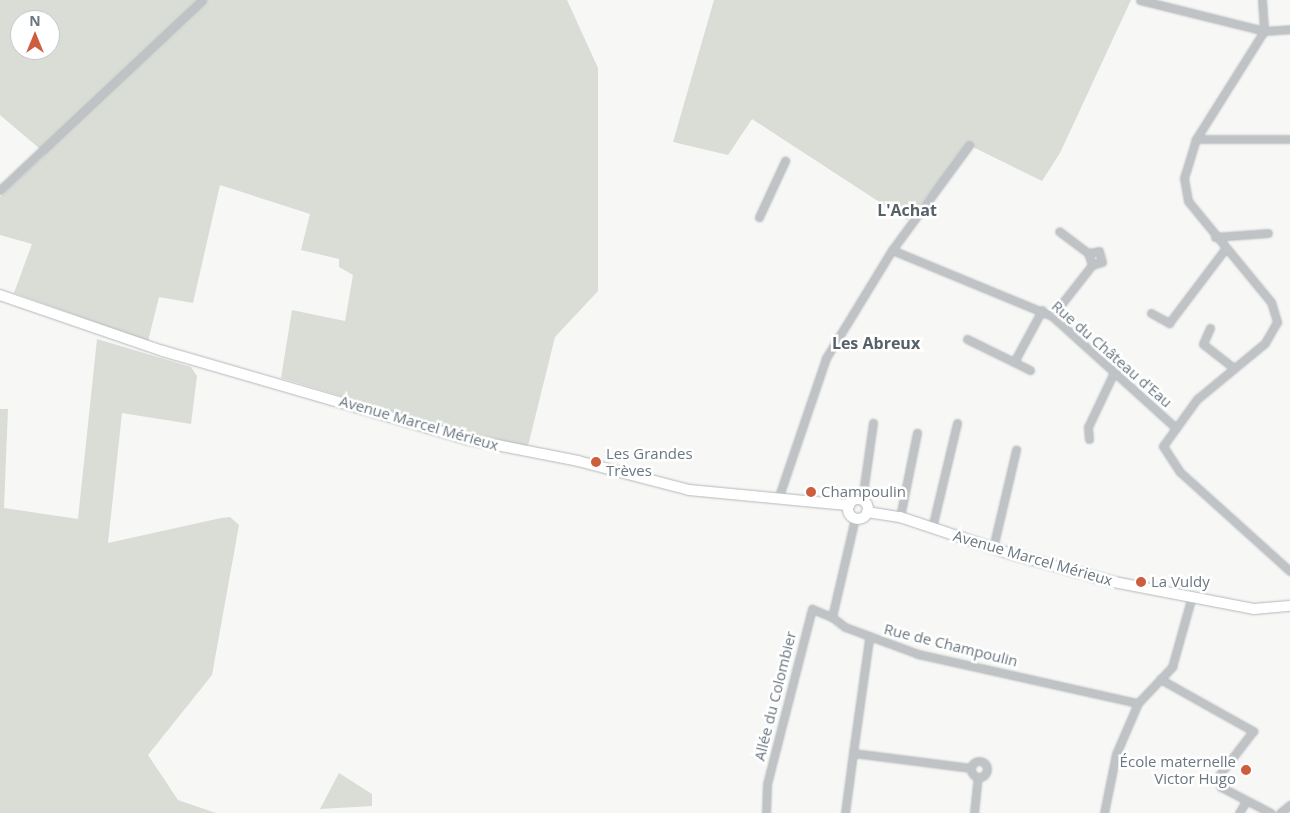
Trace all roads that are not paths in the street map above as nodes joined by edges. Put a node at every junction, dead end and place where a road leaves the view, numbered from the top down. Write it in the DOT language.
graph roads {
  1 [pos="202,0"];
  2 [pos="1140,0"];
  3 [pos="1262,0"];
  4 [pos="1290,29"];
  5 [pos="1264,31"];
  6 [pos="1196,139"];
  7 [pos="1290,139"];
  8 [pos="970,145"];
  9 [pos="785,161"];
  10 [pos="0,190"];
  11 [pos="759,217"];
  12 [pos="1059,231"];
  13 [pos="1268,233"];
  14 [pos="1215,237"];
  15 [pos="1226,249"];
  16 [pos="892,250"];
  17 [pos="1088,253"];
  18 [pos="1092,265"];
  19 [pos="0,295"];
  20 [pos="1042,310"];
  21 [pos="1151,313"];
  22 [pos="1052,316"];
  23 [pos="1210,328"];
  24 [pos="967,339"];
  25 [pos="1014,362"];
  26 [pos="1234,368"];
  27 [pos="1030,370"];
  28 [pos="1113,374"];
  29 [pos="873,424"];
  30 [pos="957,424"];
  31 [pos="1176,428"];
  32 [pos="917,433"];
  33 [pos="1089,439"];
  34 [pos="1016,450"];
  35 [pos="779,496"];
  36 [pos="862,500"];
  37 [pos="849,505"];
  38 [pos="867,512"];
  39 [pos="900,517"];
  40 [pos="855,518"];
  41 [pos="932,528"];
  42 [pos="993,548"];
  43 [pos="1290,571"];
  44 [pos="1192,596"];
  45 [pos="1290,606"];
  46 [pos="832,617"];
  47 [pos="869,639"];
  48 [pos="1160,679"];
  49 [pos="1138,703"];
  50 [pos="853,752"];
  51 [pos="971,768"];
  52 [pos="978,777"];
  53 [pos="1246,801"];
  54 [pos="1290,805"];
  55 [pos="766,813"];
  56 [pos="844,813"];
  57 [pos="974,813"];
  58 [pos="1104,813"];
  59 [pos="1239,813"];
  60 [pos="1271,813"];
  61 [pos="1280,813"];
  1 -- 10 [label="street"];
  2 -- 5 [label="street"];
  3 -- 5 [label="street"];
  4 -- 5 [label="street"];
  5 -- 6 [label="street"];
  6 -- 7 [label="street"];
  6 -- 14 [label="street"];
  8 -- 16 [label="street"];
  9 -- 11 [label="street"];
  12 -- 17 [label="street"];
  13 -- 14 [label="street"];
  14 -- 15 [label="street"];
  15 -- 21 [label="street"];
  15 -- 26 [label="street"];
  16 -- 20 [label="street, Rue du Château d'Eau"];
  16 -- 35 [label="street"];
  17 -- 18 [label="street"];
  17 -- 18 [label="street"];
  18 -- 22 [label="street"];
  19 -- 35 [label="main road, Avenue Marcel Mérieux"];
  20 -- 22 [label="street, Rue du Château d'Eau"];
  20 -- 25 [label="street"];
  22 -- 28 [label="street, Rue du Château d'Eau"];
  23 -- 26 [label="street"];
  24 -- 25 [label="street"];
  25 -- 27 [label="street"];
  26 -- 31 [label="street"];
  28 -- 31 [label="street, Rue du Château d'Eau"];
  28 -- 33 [label="street"];
  29 -- 36 [label="street"];
  30 -- 41 [label="street"];
  31 -- 43 [label="street"];
  32 -- 39 [label="street"];
  34 -- 42 [label="street"];
  35 -- 37 [label="main road, Avenue Marcel Mérieux"];
  36 -- 37 [label="main road"];
  36 -- 38 [label="main road"];
  37 -- 40 [label="main road"];
  38 -- 39 [label="main road, Avenue Marcel Mérieux"];
  38 -- 40 [label="main road"];
  39 -- 41 [label="main road, Avenue Marcel Mérieux"];
  40 -- 46 [label="street"];
  41 -- 42 [label="main road, Avenue Marcel Mérieux"];
  42 -- 44 [label="main road, Avenue Marcel Mérieux"];
  44 -- 45 [label="main road, Avenue Marcel Mérieux"];
  44 -- 48 [label="street"];
  46 -- 47 [label="street, Rue de Champoulin"];
  46 -- 55 [label="street, Allée du Colombier"];
  47 -- 49 [label="street, Rue de Champoulin"];
  47 -- 50 [label="street"];
  48 -- 49 [label="street"];
  48 -- 53 [label="street"];
  49 -- 58 [label="street"];
  50 -- 51 [label="street"];
  50 -- 56 [label="street"];
  51 -- 52 [label="street"];
  51 -- 52 [label="street"];
  52 -- 57 [label="street"];
  53 -- 59 [label="street"];
  53 -- 60 [label="street"];
  54 -- 61 [label="street"];
}
